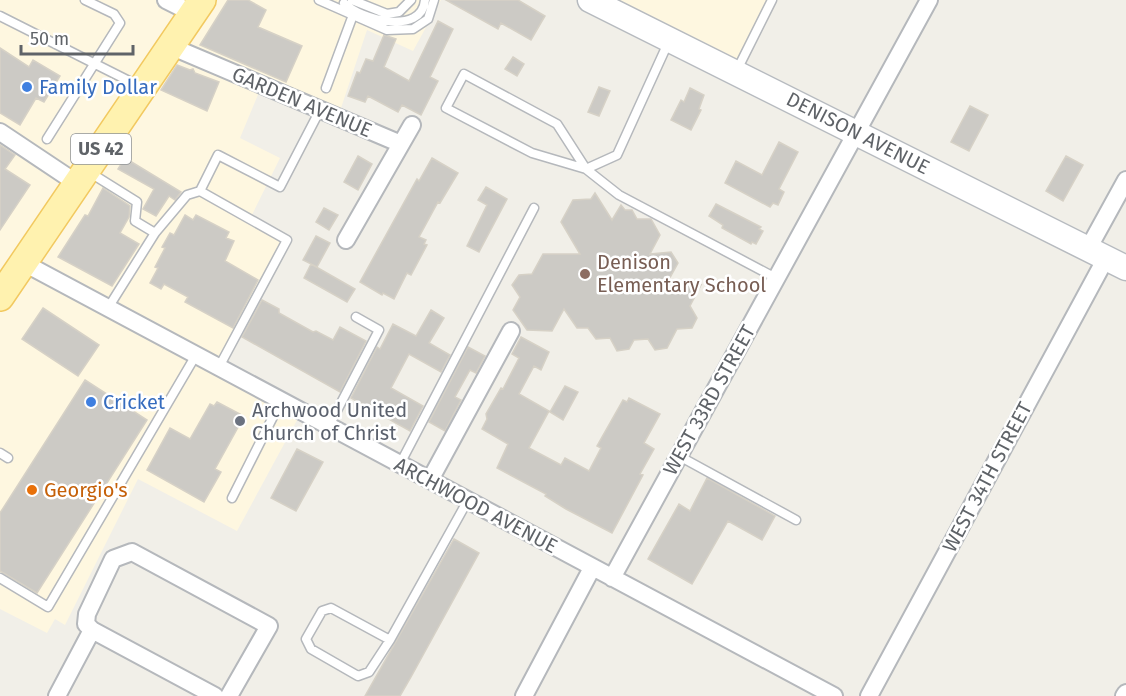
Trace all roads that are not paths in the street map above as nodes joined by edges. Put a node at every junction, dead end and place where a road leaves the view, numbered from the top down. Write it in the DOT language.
graph roads {
  1 [pos="85,0"];
  2 [pos="166,0"];
  3 [pos="319,0"];
  4 [pos="411,0"];
  5 [pos="424,0"];
  6 [pos="434,0"];
  7 [pos="590,0"];
  8 [pos="772,0"];
  9 [pos="928,0"];
  10 [pos="348,1"];
  11 [pos="328,4"];
  12 [pos="197,7"];
  13 [pos="353,15"];
  14 [pos="0,16"];
  15 [pos="670,40"];
  16 [pos="170,46"];
  17 [pos="94,64"];
  18 [pos="736,72"];
  19 [pos="142,87"];
  20 [pos="326,88"];
  21 [pos="320,110"];
  22 [pos="412,125"];
  23 [pos="0,132"];
  24 [pos="855,132"];
  25 [pos="47,139"];
  26 [pos="401,144"];
  27 [pos="586,169"];
  28 [pos="83,177"];
  29 [pos="1126,180"];
  30 [pos="200,191"];
  31 [pos="534,208"];
  32 [pos="155,233"];
  33 [pos="346,240"];
  34 [pos="1107,258"];
  35 [pos="24,263"];
  36 [pos="776,278"];
  37 [pos="0,297"];
  38 [pos="108,308"];
  39 [pos="356,317"];
  40 [pos="511,331"];
  41 [pos="196,355"];
  42 [pos="219,367"];
  43 [pos="281,400"];
  44 [pos="329,426"];
  45 [pos="679,456"];
  46 [pos="400,464"];
  47 [pos="430,480"];
  48 [pos="232,498"];
  49 [pos="468,500"];
  50 [pos="796,520"];
  51 [pos="592,568"];
  52 [pos="0,578"];
  53 [pos="612,578"];
  54 [pos="92,630"];
  55 [pos="390,640"];
  56 [pos="57,696"];
  57 [pos="214,696"];
  58 [pos="229,696"];
  59 [pos="524,696"];
  60 [pos="834,696"];
  61 [pos="869,696"];
  1 -- 17 [label="lane"];
  2 -- 12 [label="street"];
  3 -- 11 [label="lane"];
  4 -- 10 [label="lane"];
  5 -- 10 [label="lane"];
  6 -- 13 [label="lane"];
  7 -- 15 [label="main road, DENISON AVENUE"];
  8 -- 18 [label="lane"];
  9 -- 24 [label="street, WEST 33RD STREET"];
  10 -- 11 [label="lane"];
  11 -- 13 [label="lane"];
  12 -- 16 [label="main road, US 42"];
  13 -- 20 [label="lane"];
  14 -- 17 [label="lane"];
  15 -- 18 [label="main road, DENISON AVENUE"];
  15 -- 27 [label="lane"];
  16 -- 19 [label="main road, US 42"];
  16 -- 21 [label="street, GARDEN AVENUE"];
  17 -- 19 [label="lane"];
  17 -- 25 [label="lane"];
  18 -- 24 [label="main road, DENISON AVENUE"];
  19 -- 28 [label="main road, US 42"];
  21 -- 26 [label="street, GARDEN AVENUE"];
  21 -- 30 [label="lane"];
  22 -- 26 [label="street"];
  23 -- 28 [label="street"];
  24 -- 34 [label="main road, DENISON AVENUE"];
  24 -- 36 [label="street, WEST 33RD STREET"];
  26 -- 33 [label="street"];
  27 -- 27 [label="lane"];
  27 -- 36 [label="lane"];
  28 -- 32 [label="lane"];
  28 -- 35 [label="main road, US 42"];
  29 -- 34 [label="street, WEST 34TH STREET"];
  30 -- 32 [label="lane"];
  30 -- 42 [label="lane"];
  31 -- 46 [label="lane"];
  32 -- 38 [label="lane"];
  34 -- 61 [label="street, WEST 34TH STREET"];
  35 -- 37 [label="main road, US 42"];
  35 -- 38 [label="street, ARCHWOOD AVENUE"];
  36 -- 45 [label="street, WEST 33RD STREET"];
  38 -- 41 [label="street, ARCHWOOD AVENUE"];
  39 -- 44 [label="lane"];
  40 -- 47 [label="street"];
  41 -- 42 [label="street, ARCHWOOD AVENUE"];
  41 -- 52 [label="lane"];
  42 -- 43 [label="street, ARCHWOOD AVENUE"];
  43 -- 44 [label="street, ARCHWOOD AVENUE"];
  43 -- 48 [label="lane"];
  44 -- 46 [label="street, ARCHWOOD AVENUE"];
  45 -- 50 [label="lane"];
  45 -- 53 [label="street, WEST 33RD STREET"];
  46 -- 47 [label="street, ARCHWOOD AVENUE"];
  47 -- 49 [label="street, ARCHWOOD AVENUE"];
  49 -- 51 [label="street, ARCHWOOD AVENUE"];
  49 -- 55 [label="lane"];
  51 -- 53 [label="street, ARCHWOOD AVENUE"];
  51 -- 59 [label="street"];
  53 -- 60 [label="street, ARCHWOOD AVENUE"];
  54 -- 56 [label="street"];
  54 -- 57 [label="street"];
  54 -- 58 [label="street"];
  55 -- 55 [label="lane"];
}
